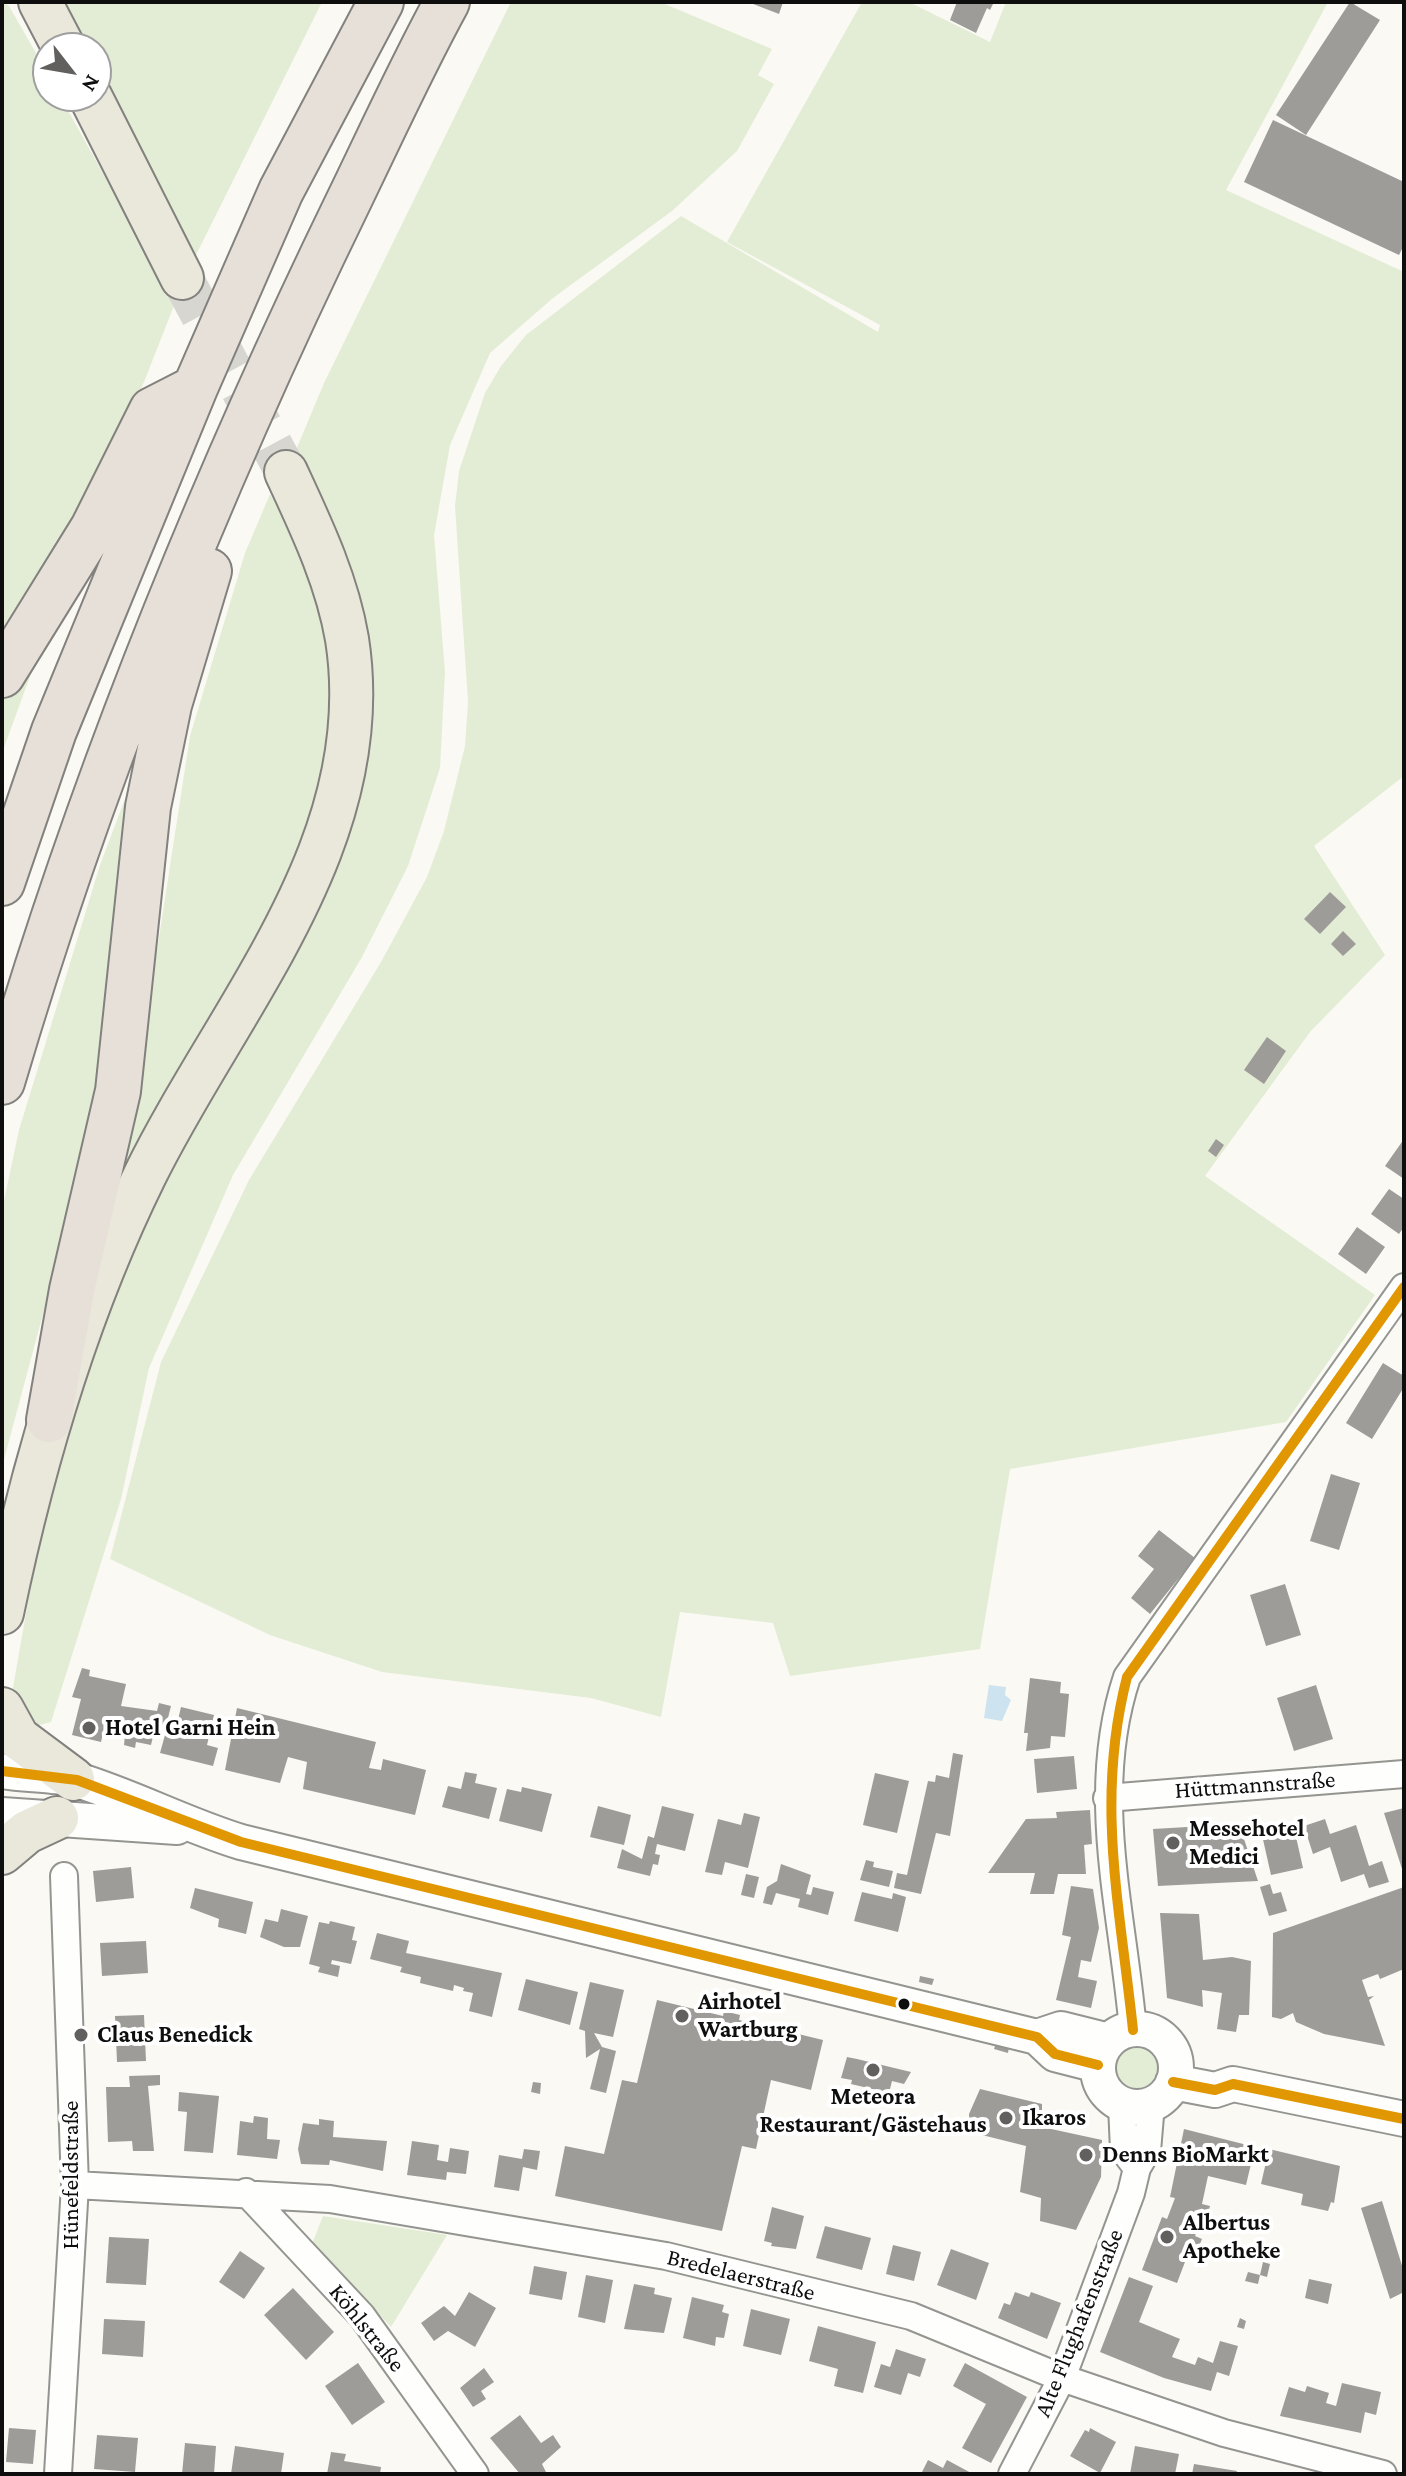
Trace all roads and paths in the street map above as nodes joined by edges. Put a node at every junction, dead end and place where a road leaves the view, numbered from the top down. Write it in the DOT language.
graph roads {
  1 [pos="381,2"];
  2 [pos="447,2"];
  3 [pos="39,4"];
  4 [pos="55,32"];
  5 [pos="98,112"];
  6 [pos="182,278"];
  7 [pos="307,286"];
  8 [pos="195,388"];
  9 [pos="286,472"];
  10 [pos="2,675"];
  11 [pos="2,883"];
  12 [pos="2,1082"];
  13 [pos="1404,1287"];
  14 [pos="49,1420"];
  15 [pos="2,1613"];
  16 [pos="2,1709"];
  17 [pos="2,1771"];
  18 [pos="1404,1774"];
  19 [pos="73,1779"];
  20 [pos="1107,1798"];
  21 [pos="2,1815"];
  22 [pos="57,1818"];
  23 [pos="192,1828"];
  24 [pos="2,1853"];
  25 [pos="64,1876"];
  26 [pos="1113,2045"];
  27 [pos="1155,2087"];
  28 [pos="1404,2119"];
  29 [pos="75,2185"];
  30 [pos="246,2192"];
  31 [pos="1062,2378"];
  32 [pos="58,2474"];
  33 [pos="475,2474"];
  34 [pos="1012,2474"];
  35 [pos="1383,2474"];
  1 -- 8 [label="highway"];
  2 -- 7 [label="highway"];
  3 -- 4 [label="main road"];
  5 -- 6 [label="main road"];
  7 -- 12 [label="highway"];
  7 -- 14 [label="highway"];
  8 -- 10 [label="highway"];
  8 -- 11 [label="highway"];
  9 -- 14 [label="main road"];
  13 -- 20 [label="street"];
  14 -- 15 [label="main road"];
  16 -- 19 [label="main road"];
  17 -- 19 [label="street"];
  18 -- 20 [label="street, Hüttmannstraße"];
  19 -- 23 [label="street"];
  20 -- 26 [label="street"];
  21 -- 22 [label="street"];
  22 -- 23 [label="street"];
  22 -- 24 [label="main road"];
  23 -- 26 [label="street"];
  25 -- 29 [label="street, Hünefeldstraße"];
  26 -- 27 [label="street"];
  26 -- 27 [label="street"];
  27 -- 28 [label="street"];
  27 -- 31 [label="street, Alte Flughafenstraße"];
  29 -- 30 [label="street, Bredelaerstraße"];
  29 -- 32 [label="street, Hünefeldstraße"];
  30 -- 31 [label="street, Bredelaerstraße"];
  30 -- 33 [label="street, Köhlstraße"];
  31 -- 34 [label="street, Alte Flughafenstraße"];
  31 -- 35 [label="street, Bredelaerstraße"];
}
